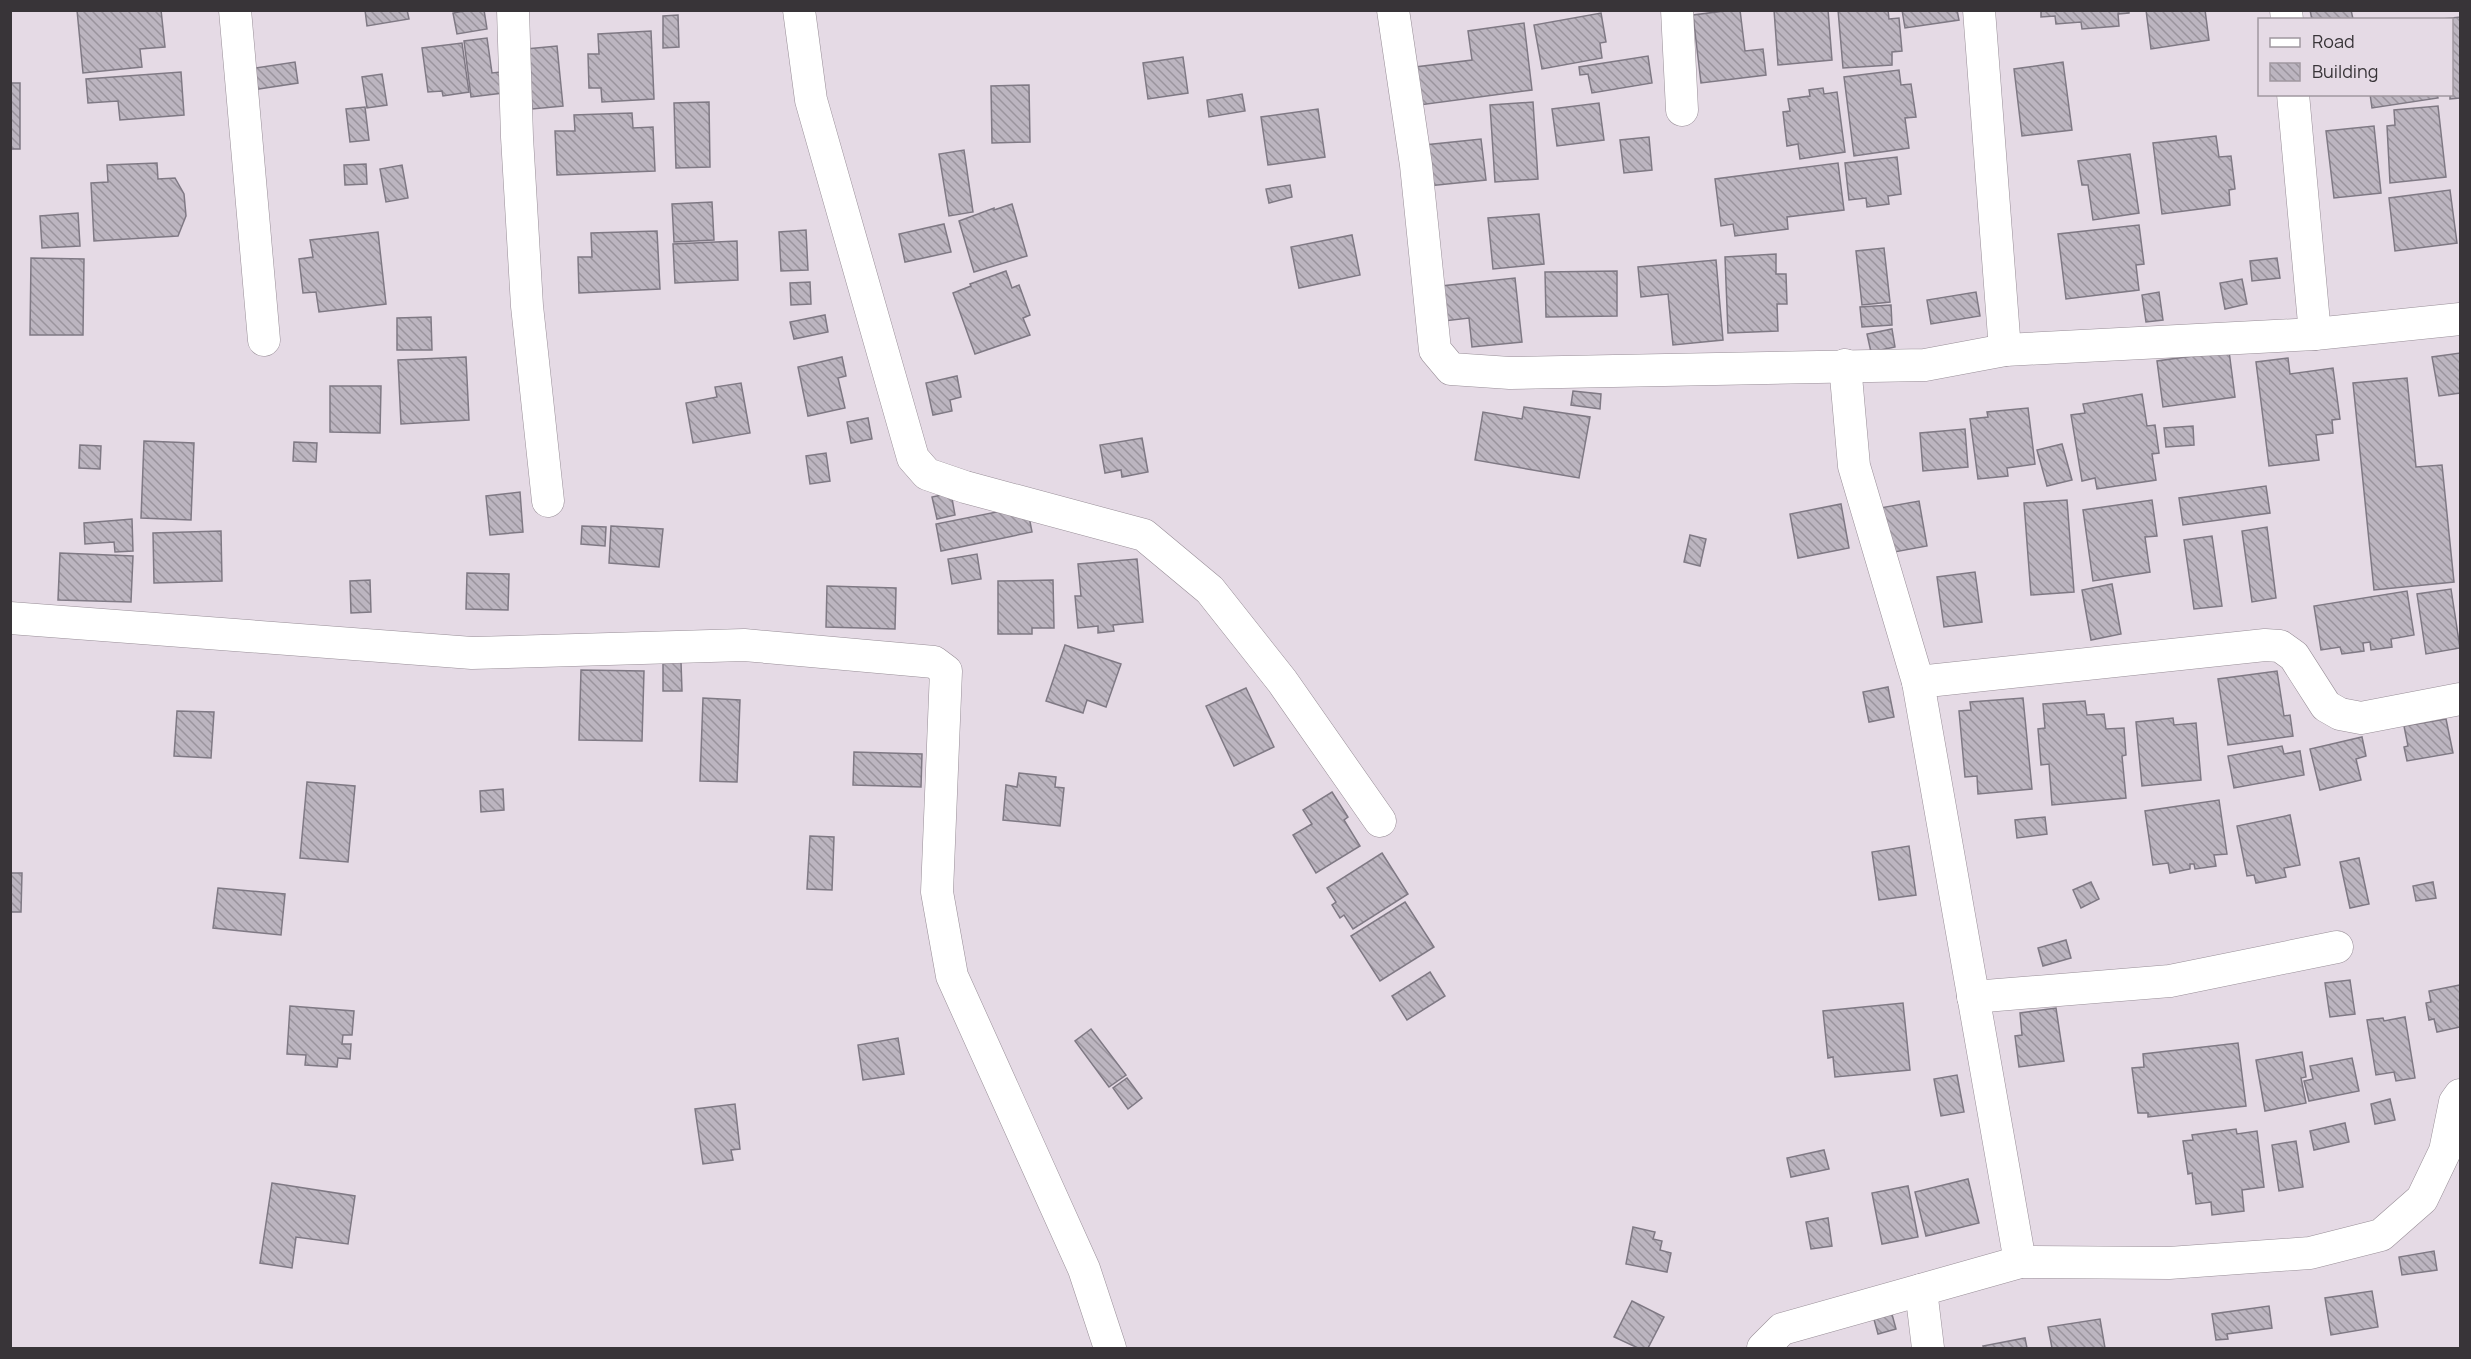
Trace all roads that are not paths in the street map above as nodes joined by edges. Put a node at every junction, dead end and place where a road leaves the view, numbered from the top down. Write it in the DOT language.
graph roads {
  1 [pos="236,10"];
  2 [pos="513,10"];
  3 [pos="799,10"];
  4 [pos="1393,10"];
  5 [pos="1677,10"];
  6 [pos="1979,10"];
  7 [pos="2293,96"];
  8 [pos="1682,111"];
  9 [pos="2460,320"];
  10 [pos="2315,334"];
  11 [pos="264,340"];
  12 [pos="2005,350"];
  13 [pos="1845,365"];
  14 [pos="548,501"];
  15 [pos="10,618"];
  16 [pos="1918,682"];
  17 [pos="2460,699"];
  18 [pos="1380,822"];
  19 [pos="2337,947"];
  20 [pos="1973,997"];
  21 [pos="2460,1095"];
  22 [pos="2020,1262"];
  23 [pos="1921,1290"];
  24 [pos="1110,1348"];
  25 [pos="1763,1348"];
  26 [pos="1928,1348"];
  1 -- 11 [label="street"];
  2 -- 14 [label="street"];
  3 -- 18 [label="street"];
  4 -- 13 [label="street"];
  5 -- 8 [label="street"];
  6 -- 12 [label="street"];
  7 -- 10 [label="street"];
  9 -- 10 [label="street"];
  10 -- 12 [label="street"];
  12 -- 13 [label="street"];
  13 -- 16 [label="street"];
  15 -- 24 [label="street"];
  16 -- 17 [label="street"];
  16 -- 20 [label="street"];
  19 -- 20 [label="street"];
  20 -- 22 [label="street"];
  21 -- 22 [label="street"];
  22 -- 23 [label="street"];
  23 -- 25 [label="street"];
  23 -- 26 [label="street"];
}
